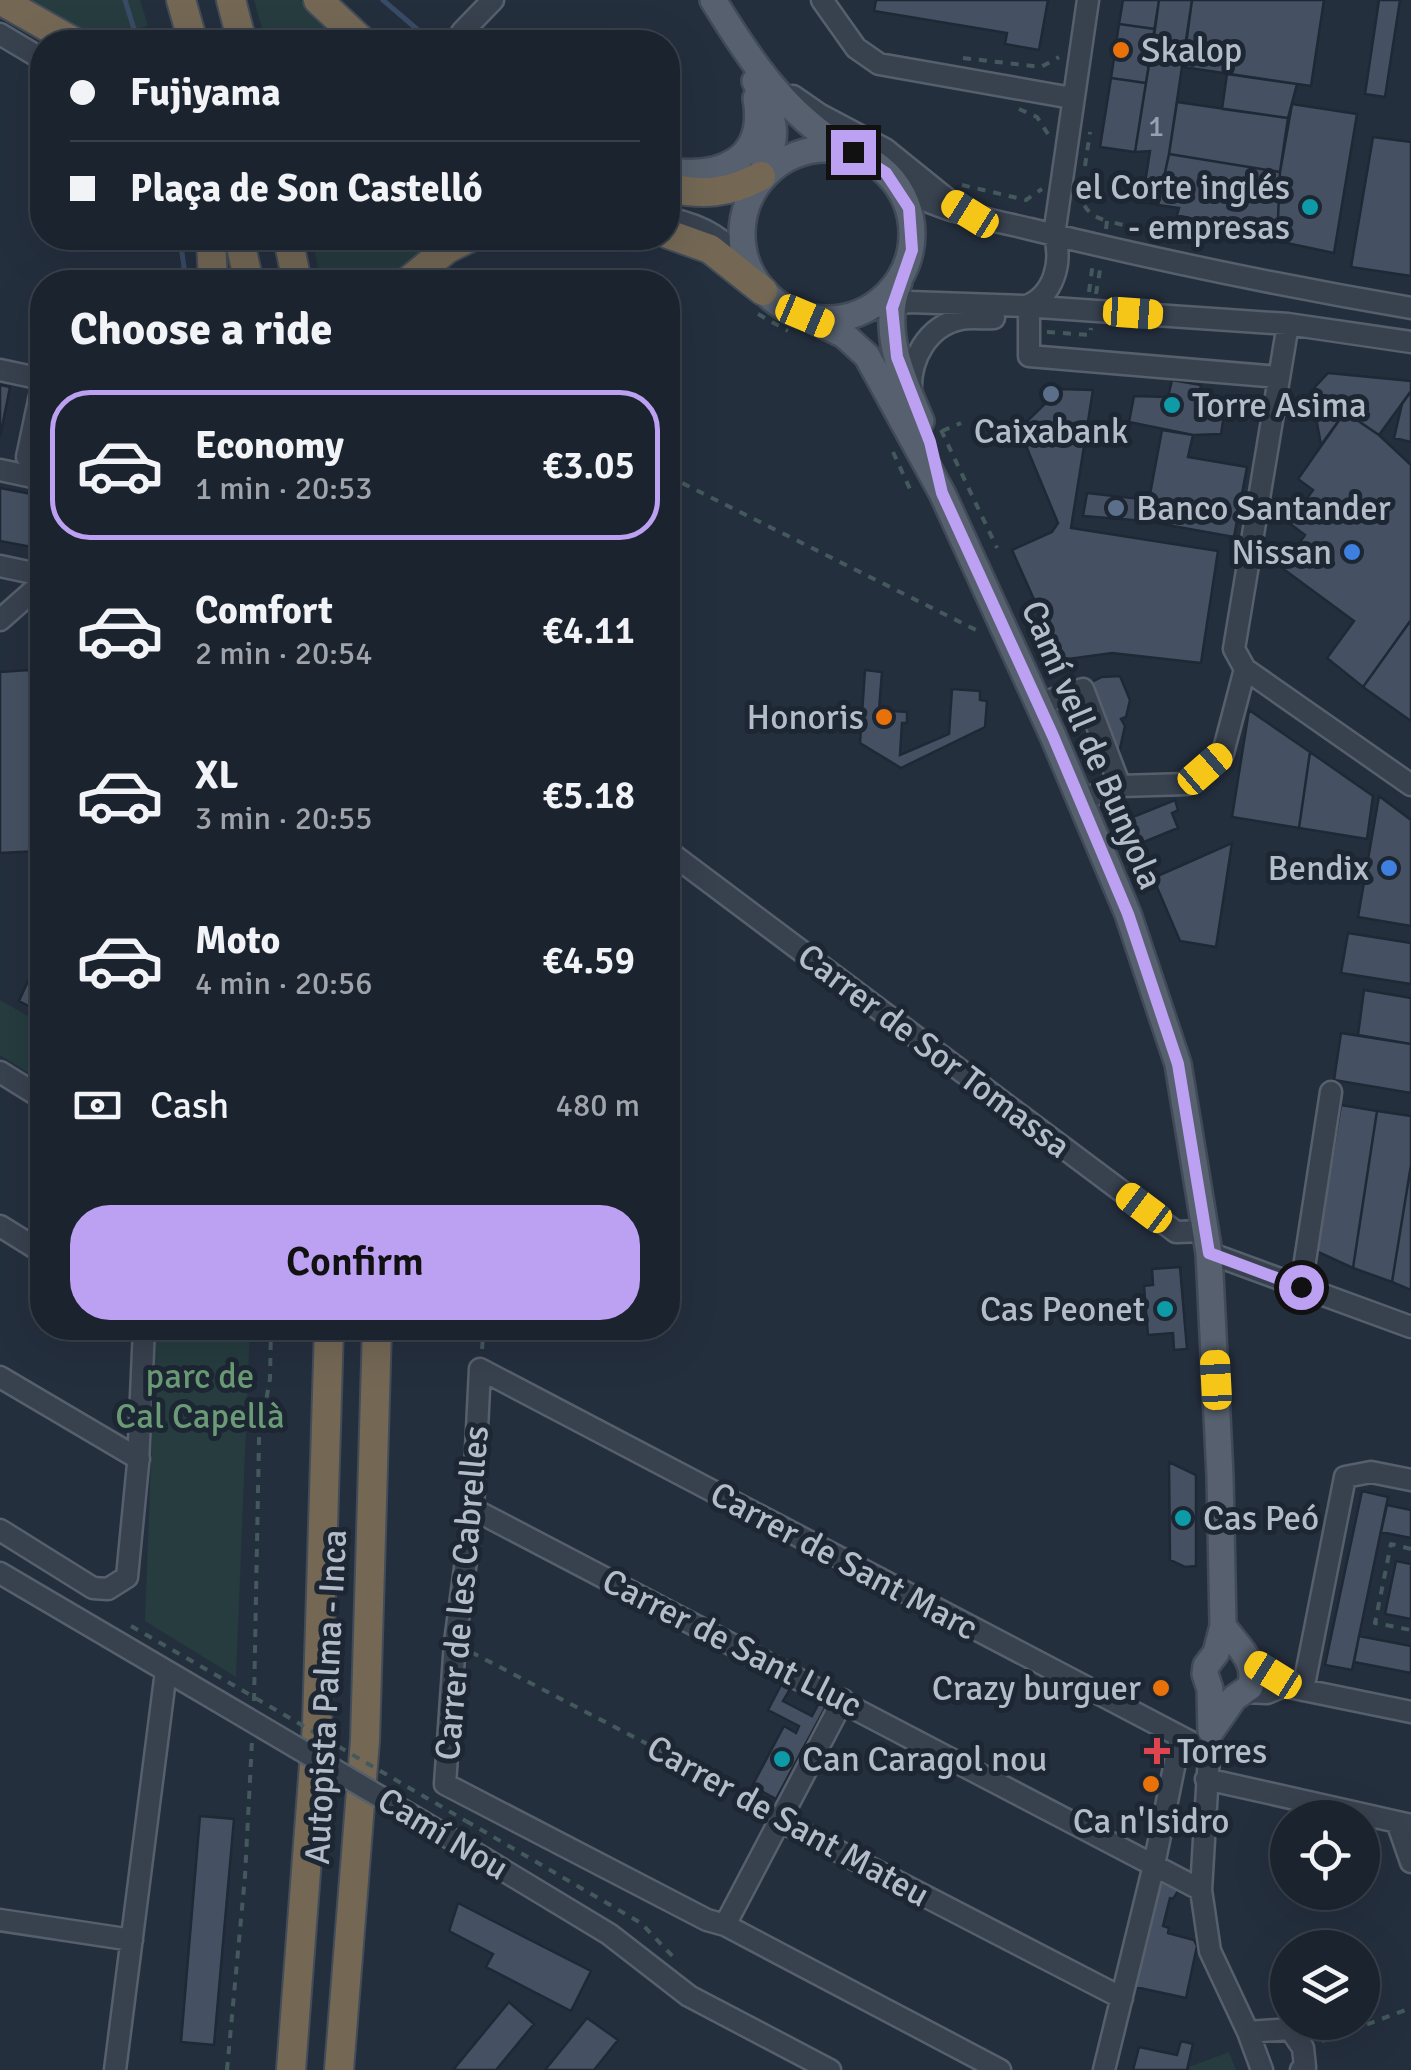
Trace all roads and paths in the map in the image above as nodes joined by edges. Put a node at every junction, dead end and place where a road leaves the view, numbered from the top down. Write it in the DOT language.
graph roads {
  1 [pos="0,0"];
  2 [pos="181,0"];
  3 [pos="231,0"];
  4 [pos="318,0"];
  5 [pos="493,0"];
  6 [pos="713,0"];
  7 [pos="822,0"];
  8 [pos="1088,0"];
  9 [pos="53,30"];
  10 [pos="190,30"];
  11 [pos="239,30"];
  12 [pos="350,30"];
  13 [pos="464,30"];
  14 [pos="0,34"];
  15 [pos="1064,48"];
  16 [pos="30,52"];
  17 [pos="963,58"];
  18 [pos="1026,66"];
  19 [pos="755,71"];
  20 [pos="1022,91"];
  21 [pos="1072,98"];
  22 [pos="1090,132"];
  23 [pos="1050,144"];
  24 [pos="853,152"];
  25 [pos="680,171"];
  26 [pos="762,180"];
  27 [pos="894,182"];
  28 [pos="680,190"];
  29 [pos="1071,190"];
  30 [pos="970,214"];
  31 [pos="1107,221"];
  32 [pos="680,222"];
  33 [pos="1054,234"];
  34 [pos="680,238"];
  35 [pos="446,250"];
  36 [pos="422,270"];
  37 [pos="902,278"];
  38 [pos="754,290"];
  39 [pos="892,304"];
  40 [pos="1027,306"];
  41 [pos="1411,308"];
  42 [pos="866,310"];
  43 [pos="1288,324"];
  44 [pos="799,325"];
  45 [pos="1411,342"];
  46 [pos="0,370"];
  47 [pos="1279,378"];
  48 [pos="30,379"];
  49 [pos="911,399"];
  50 [pos="938,421"];
  51 [pos="961,423"];
  52 [pos="942,431"];
  53 [pos="30,442"];
  54 [pos="27,457"];
  55 [pos="0,470"];
  56 [pos="30,476"];
  57 [pos="680,482"];
  58 [pos="942,493"];
  59 [pos="997,548"];
  60 [pos="0,566"];
  61 [pos="30,572"];
  62 [pos="30,594"];
  63 [pos="0,620"];
  64 [pos="1014,649"];
  65 [pos="1245,669"];
  66 [pos="1039,704"];
  67 [pos="1411,785"];
  68 [pos="1120,786"];
  69 [pos="1080,800"];
  70 [pos="680,861"];
  71 [pos="0,1072"];
  72 [pos="30,1091"];
  73 [pos="1332,1092"];
  74 [pos="0,1226"];
  75 [pos="1207,1242"];
  76 [pos="30,1245"];
  77 [pos="1301,1287"];
  78 [pos="1411,1327"];
  79 [pos="144,1340"];
  80 [pos="329,1340"];
  81 [pos="378,1340"];
  82 [pos="483,1340"];
  83 [pos="480,1369"];
  84 [pos="0,1378"];
  85 [pos="139,1459"];
  86 [pos="1411,1480"];
  87 [pos="473,1509"];
  88 [pos="0,1530"];
  89 [pos="1411,1548"];
  90 [pos="0,1573"];
  91 [pos="1411,1630"];
  92 [pos="455,1642"];
  93 [pos="1235,1655"];
  94 [pos="166,1671"];
  95 [pos="228,1682"];
  96 [pos="1294,1688"];
  97 [pos="1229,1693"];
  98 [pos="844,1700"];
  99 [pos="1411,1712"];
  100 [pos="1180,1738"];
  101 [pos="1210,1741"];
  102 [pos="1206,1779"];
  103 [pos="466,1821"];
  104 [pos="780,1821"];
  105 [pos="1404,1823"];
  106 [pos="1411,1862"];
  107 [pos="1154,1865"];
  108 [pos="1202,1890"];
  109 [pos="0,1920"];
  110 [pos="725,1925"];
  111 [pos="132,1940"];
  112 [pos="1122,1998"];
  113 [pos="1411,2008"];
  114 [pos="1248,2032"];
  115 [pos="1304,2048"];
  116 [pos="115,2070"];
  117 [pos="291,2070"];
  118 [pos="339,2070"];
  119 [pos="830,2070"];
  120 [pos="1000,2070"];
  121 [pos="1104,2070"];
  122 [pos="1262,2070"];
  123 [pos="1302,2070"];
  1 -- 9 [label="highway"];
  2 -- 10 [label="highway"];
  3 -- 11 [label="highway"];
  4 -- 12 [label="highway"];
  5 -- 13 [label="street"];
  6 -- 19 [label="main road"];
  7 -- 20 [label="street"];
  8 -- 21 [label="street"];
  14 -- 16 [label="street"];
  15 -- 18 [label="path"];
  17 -- 18 [label="path"];
  18 -- 20 [label="path"];
  19 -- 24 [label="main road"];
  19 -- 25 [label="main road"];
  19 -- 26 [label="main road"];
  19 -- 30 [label="street"];
  20 -- 21 [label="street"];
  20 -- 23 [label="path"];
  21 -- 29 [label="street"];
  22 -- 29 [label="path"];
  24 -- 26 [label="main road"];
  24 -- 27 [label="main road"];
  26 -- 28 [label="highway"];
  26 -- 38 [label="main road"];
  27 -- 30 [label="street"];
  27 -- 37 [label="main road"];
  29 -- 31 [label="path"];
  29 -- 33 [label="street"];
  30 -- 33 [label="street"];
  32 -- 38 [label="street"];
  33 -- 40 [label="street"];
  33 -- 41 [label="street"];
  34 -- 38 [label="highway"];
  35 -- 36 [label="highway"];
  37 -- 39 [label="main road"];
  37 -- 42 [label="main road"];
  38 -- 44 [label="main road"];
  38 -- 44 [label="path"];
  39 -- 40 [label="street"];
  39 -- 42 [label="street"];
  39 -- 49 [label="main road"];
  40 -- 43 [label="street"];
  40 -- 47 [label="street"];
  40 -- 49 [label="street"];
  42 -- 44 [label="main road"];
  43 -- 45 [label="street"];
  43 -- 47 [label="street"];
  44 -- 58 [label="main road"];
  46 -- 48 [label="street"];
  47 -- 65 [label="street"];
  49 -- 58 [label="main road"];
  50 -- 52 [label="path"];
  51 -- 52 [label="path"];
  52 -- 59 [label="path"];
  53 -- 54 [label="street"];
  55 -- 56 [label="street"];
  57 -- 64 [label="path"];
  58 -- 64 [label="main road, Camí vell de Bunyola"];
  60 -- 61 [label="street"];
  62 -- 63 [label="street"];
  64 -- 66 [label="main road, Camí vell de Bunyola"];
  65 -- 67 [label="street"];
  65 -- 68 [label="street"];
  66 -- 68 [label="street"];
  66 -- 69 [label="main road, Camí vell de Bunyola"];
  68 -- 69 [label="street"];
  69 -- 75 [label="main road, Camí vell de Bunyola"];
  70 -- 75 [label="street, Carrer de Sor Tomassa"];
  71 -- 72 [label="street"];
  73 -- 77 [label="street"];
  74 -- 76 [label="street"];
  75 -- 77 [label="street, Carrer de Sor Tomassa"];
  75 -- 93 [label="main road, Camí vell de Bunyola"];
  77 -- 78 [label="street, Carrer de Sor Tomassa"];
  79 -- 85 [label="street"];
  80 -- 117 [label="highway, Autopista Palma - Inca"];
  81 -- 118 [label="highway, Autopista Palma - Inca"];
  82 -- 83 [label="path"];
  83 -- 87 [label="street, Carrer de les Cabrelles"];
  83 -- 100 [label="street, Carrer de Sant Marc"];
  84 -- 85 [label="street"];
  85 -- 88 [label="street"];
  86 -- 96 [label="street"];
  87 -- 92 [label="street, Carrer de les Cabrelles"];
  87 -- 98 [label="street, Carrer de Sant Lluc"];
  89 -- 91 [label="path"];
  90 -- 94 [label="street, Camí Nou"];
  92 -- 104 [label="path, Carrer de Sant Mateu"];
  92 -- 110 [label="street, Carrer de les Cabrelles"];
  93 -- 96 [label="street"];
  93 -- 97 [label="main road"];
  93 -- 97 [label="main road"];
  94 -- 111 [label="street"];
  94 -- 119 [label="street, Camí Nou, bridge"];
  95 -- 103 [label="path, bridge"];
  96 -- 97 [label="street"];
  96 -- 99 [label="street"];
  97 -- 101 [label="main road"];
  98 -- 104 [label="street"];
  98 -- 107 [label="street, Carrer de Sant Lluc"];
  100 -- 101 [label="street, Carrer de Sant Marc"];
  100 -- 107 [label="street"];
  101 -- 102 [label="street"];
  102 -- 105 [label="street"];
  102 -- 108 [label="street"];
  104 -- 110 [label="street"];
  104 -- 112 [label="street, Carrer de Sant Mateu"];
  105 -- 106 [label="street"];
  107 -- 108 [label="street, Carrer de Sant Lluc"];
  107 -- 112 [label="street"];
  108 -- 114 [label="street"];
  109 -- 111 [label="street"];
  110 -- 120 [label="street"];
  111 -- 116 [label="street"];
  112 -- 121 [label="street"];
  113 -- 115 [label="path"];
  114 -- 115 [label="street"];
  114 -- 122 [label="street"];
  115 -- 123 [label="street"];
}
